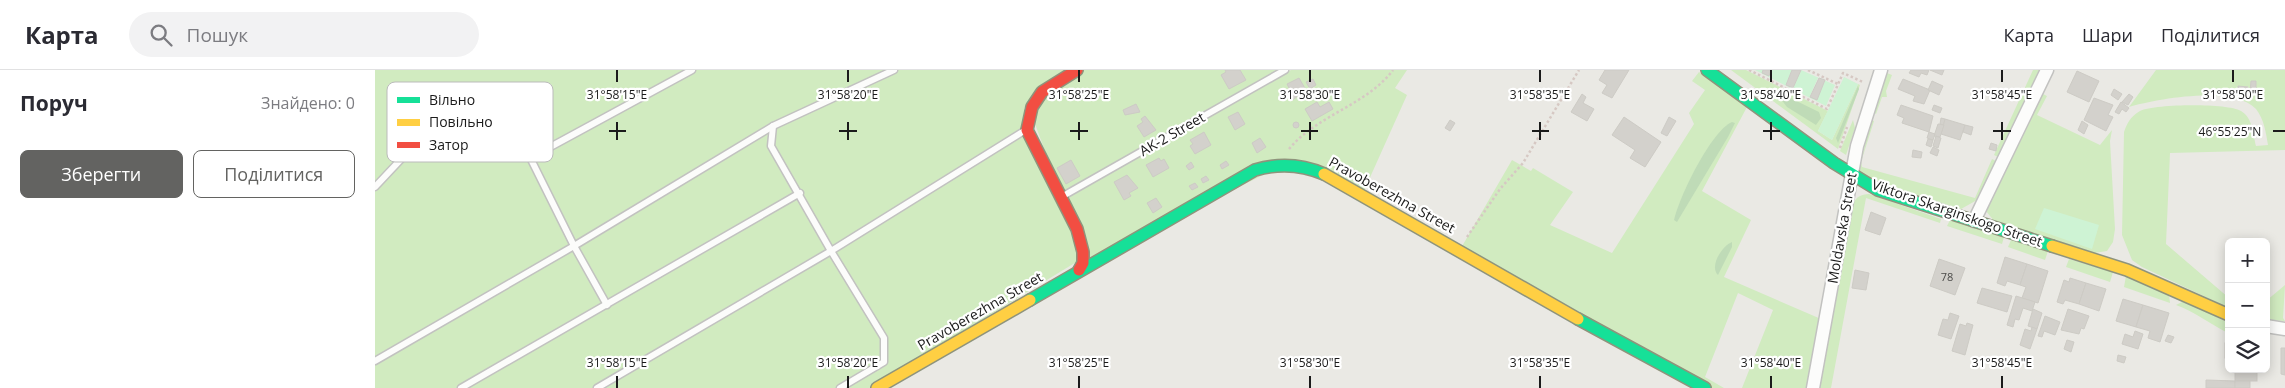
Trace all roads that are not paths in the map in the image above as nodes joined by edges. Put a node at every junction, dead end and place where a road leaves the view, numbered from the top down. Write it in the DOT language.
graph roads {
  1 [pos="692,70"];
  2 [pos="894,70"];
  3 [pos="1077,70"];
  4 [pos="1285,70"];
  5 [pos="1707,70"];
  6 [pos="1881,70"];
  7 [pos="2047,70"];
  8 [pos="1063,72"];
  9 [pos="773,126"];
  10 [pos="1027,130"];
  11 [pos="553,146"];
  12 [pos="398,162"];
  13 [pos="533,162"];
  14 [pos="1852,175"];
  15 [pos="375,187"];
  16 [pos="799,193"];
  17 [pos="1060,197"];
  18 [pos="1974,221"];
  19 [pos="575,246"];
  20 [pos="831,252"];
  21 [pos="1083,252"];
  22 [pos="1101,258"];
  23 [pos="1079,270"];
  24 [pos="607,305"];
  25 [pos="2225,313"];
  26 [pos="2270,327"];
  27 [pos="2285,329"];
  28 [pos="375,361"];
  29 [pos="461,388"];
  30 [pos="597,388"];
  31 [pos="840,388"];
  32 [pos="877,388"];
  33 [pos="1705,388"];
  34 [pos="1813,388"];
  1 -- 11 [label="lane"];
  2 -- 9 [label="lane"];
  3 -- 8 [label="street"];
  4 -- 17 [label="lane, AK-2 Street"];
  5 -- 14 [label="street, Viktora Skarginskogo Street"];
  6 -- 14 [label="street, Moldavska Street"];
  7 -- 18 [label="street"];
  8 -- 10 [label="street"];
  9 -- 16 [label="lane"];
  9 -- 19 [label="lane"];
  10 -- 17 [label="street"];
  10 -- 20 [label="lane"];
  12 -- 15 [label="lane"];
  13 -- 19 [label="lane"];
  14 -- 18 [label="street, Viktora Skarginskogo Street"];
  14 -- 34 [label="street, Moldavska Street"];
  16 -- 20 [label="lane"];
  16 -- 24 [label="lane"];
  17 -- 21 [label="street"];
  18 -- 25 [label="street, Viktora Skarginskogo Street"];
  19 -- 24 [label="lane"];
  19 -- 28 [label="lane"];
  20 -- 30 [label="lane"];
  20 -- 31 [label="lane"];
  21 -- 22 [label="street"];
  21 -- 23 [label="street"];
  22 -- 23 [label="street, Pravoberezhna Street"];
  22 -- 33 [label="street, Pravoberezhna Street"];
  23 -- 32 [label="street, Pravoberezhna Street"];
  24 -- 29 [label="lane"];
  26 -- 27 [label="street"];
}
